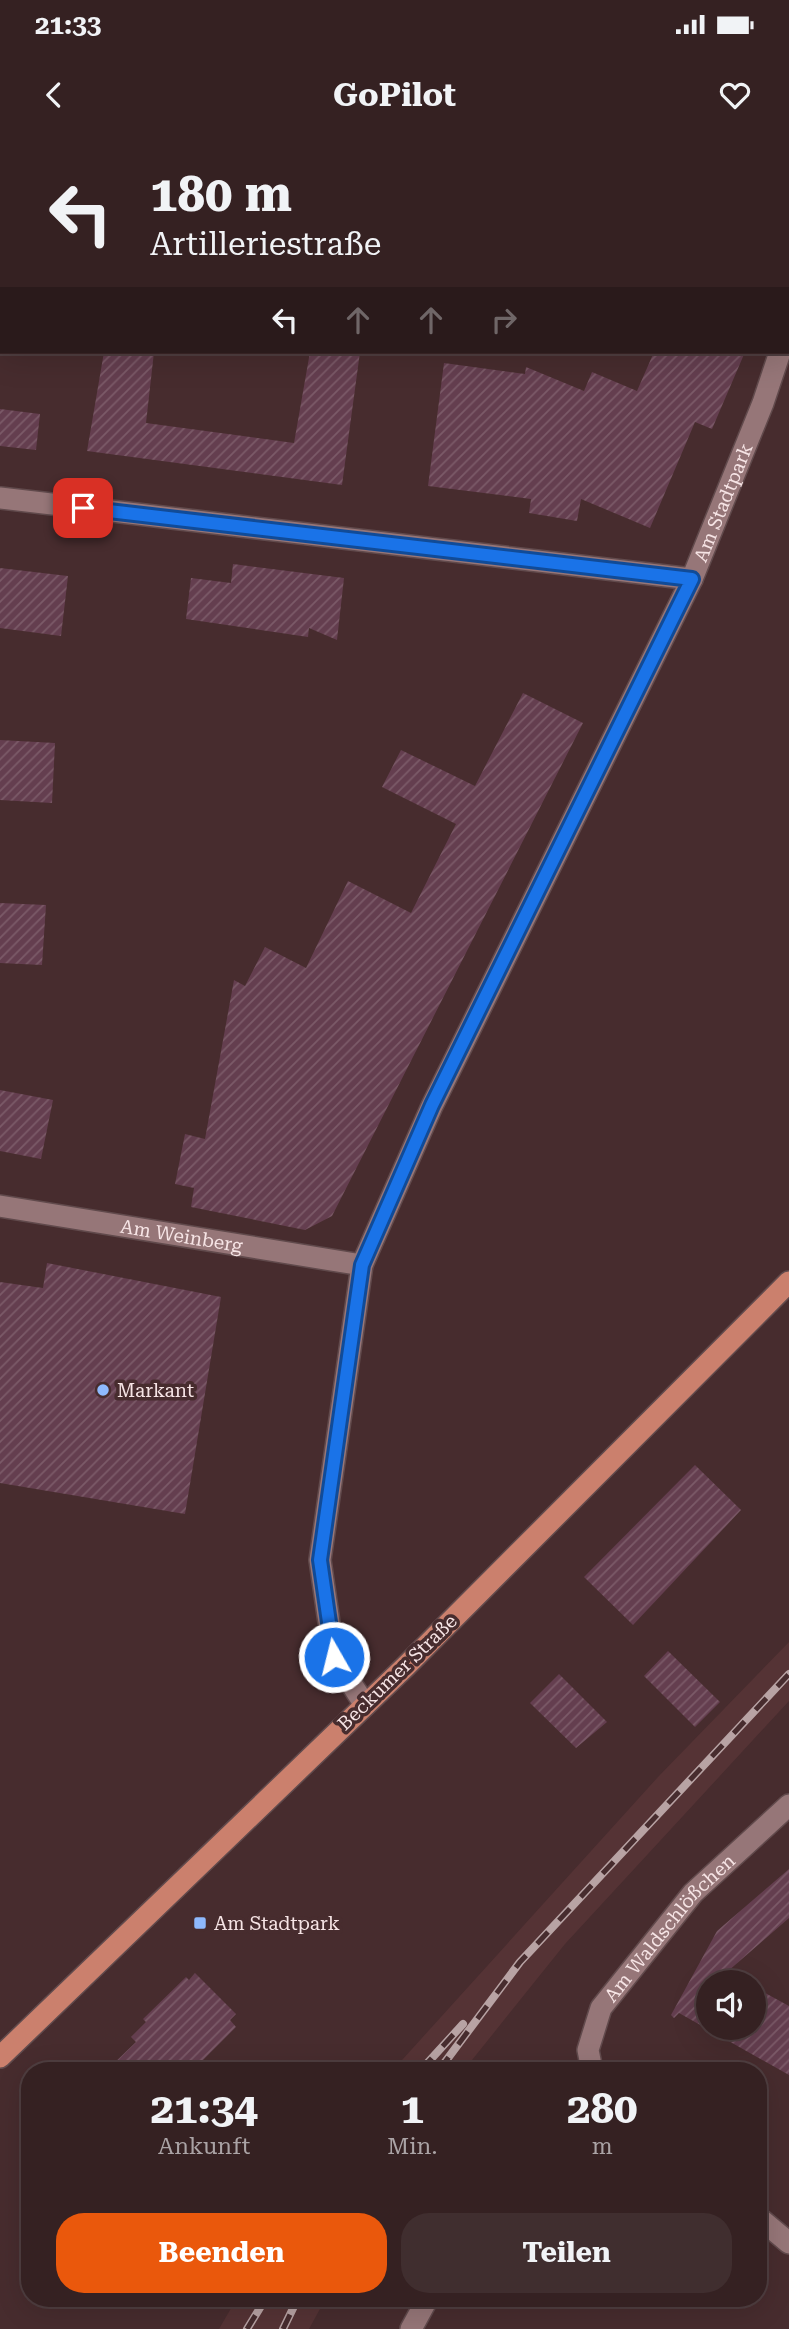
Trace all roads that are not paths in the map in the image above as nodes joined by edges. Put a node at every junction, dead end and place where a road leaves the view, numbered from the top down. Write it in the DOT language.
graph roads {
  1 [pos="779,354"];
  2 [pos="0,498"];
  3 [pos="692,579"];
  4 [pos="0,1206"];
  5 [pos="362,1265"];
  6 [pos="789,1282"];
  7 [pos="365,1705"];
  8 [pos="789,1805"];
  9 [pos="0,2057"];
  10 [pos="590,2062"];
  11 [pos="767,2225"];
  12 [pos="789,2243"];
  13 [pos="423,2307"];
  14 [pos="411,2329"];
  1 -- 3 [label="street, Am Stadtpark"];
  2 -- 3 [label="street"];
  3 -- 5 [label="street, Am Stadtpark"];
  4 -- 5 [label="street, Am Weinberg"];
  5 -- 7 [label="street, Am Stadtpark"];
  6 -- 7 [label="main road, Beckumer Straße"];
  7 -- 9 [label="main road, Beckumer Straße"];
  8 -- 10 [label="street, Am Waldschlößchen"];
  11 -- 12 [label="street"];
  13 -- 14 [label="street"];
}
